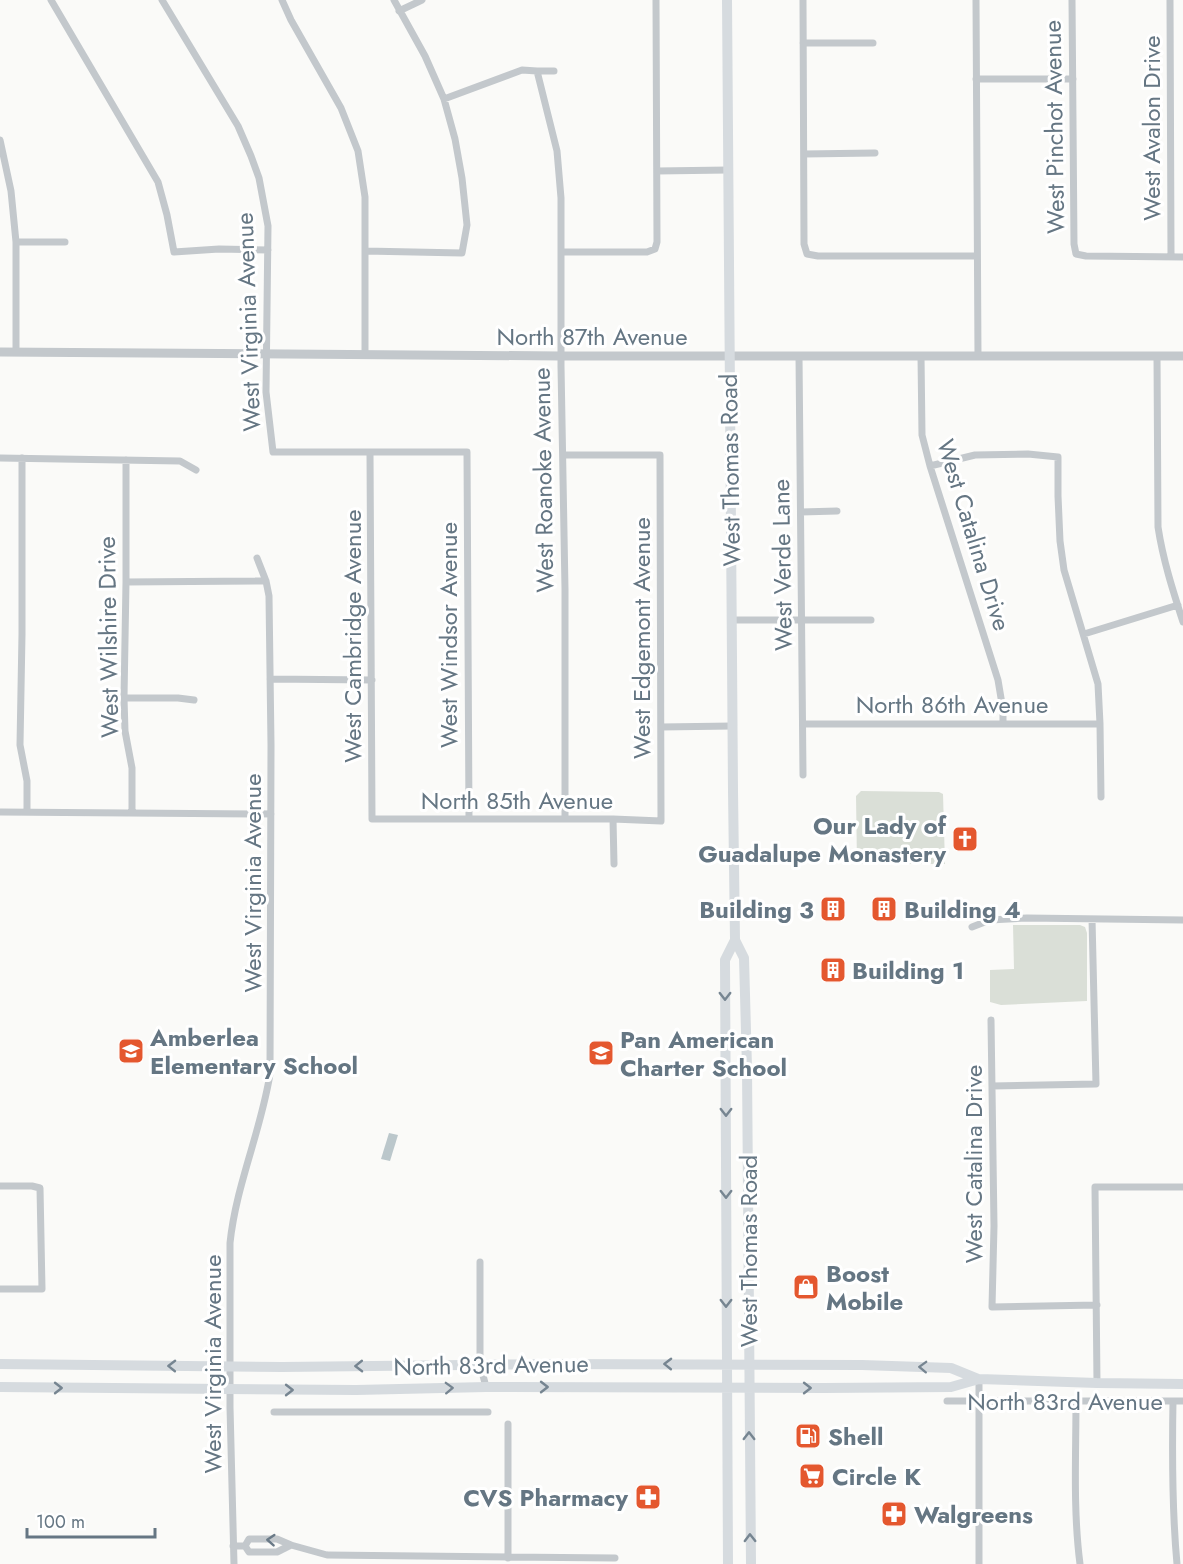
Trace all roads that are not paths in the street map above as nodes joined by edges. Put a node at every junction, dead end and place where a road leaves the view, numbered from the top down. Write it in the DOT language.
graph roads {
  1 [pos="51,0"];
  2 [pos="162,0"];
  3 [pos="282,0"];
  4 [pos="394,0"];
  5 [pos="422,0"];
  6 [pos="656,0"];
  7 [pos="727,0"];
  8 [pos="803,0"];
  9 [pos="976,0"];
  10 [pos="1072,0"];
  11 [pos="1170,0"];
  12 [pos="399,11"];
  13 [pos="803,43"];
  14 [pos="873,43"];
  15 [pos="537,71"];
  16 [pos="554,71"];
  17 [pos="976,79"];
  18 [pos="1073,80"];
  19 [pos="444,99"];
  20 [pos="0,140"];
  21 [pos="874,153"];
  22 [pos="804,154"];
  23 [pos="728,170"];
  24 [pos="657,171"];
  25 [pos="16,242"];
  26 [pos="65,242"];
  27 [pos="268,250"];
  28 [pos="365,251"];
  29 [pos="562,252"];
  30 [pos="977,256"];
  31 [pos="1171,256"];
  32 [pos="1183,256"];
  33 [pos="0,352"];
  34 [pos="16,352"];
  35 [pos="266,354"];
  36 [pos="365,354"];
  37 [pos="561,356"];
  38 [pos="729,356"];
  39 [pos="799,356"];
  40 [pos="921,356"];
  41 [pos="978,356"];
  42 [pos="1157,356"];
  43 [pos="1183,356"];
  44 [pos="370,452"];
  45 [pos="563,454"];
  46 [pos="0,458"];
  47 [pos="22,458"];
  48 [pos="126,460"];
  49 [pos="930,466"];
  50 [pos="196,470"];
  51 [pos="837,511"];
  52 [pos="801,512"];
  53 [pos="257,558"];
  54 [pos="266,581"];
  55 [pos="126,582"];
  56 [pos="1178,604"];
  57 [pos="731,620"];
  58 [pos="802,620"];
  59 [pos="872,620"];
  60 [pos="1183,622"];
  61 [pos="1084,634"];
  62 [pos="270,679"];
  63 [pos="372,680"];
  64 [pos="124,698"];
  65 [pos="194,700"];
  66 [pos="803,723"];
  67 [pos="1003,724"];
  68 [pos="1100,724"];
  69 [pos="732,726"];
  70 [pos="661,727"];
  71 [pos="803,775"];
  72 [pos="1101,796"];
  73 [pos="0,812"];
  74 [pos="27,812"];
  75 [pos="132,813"];
  76 [pos="271,814"];
  77 [pos="372,819"];
  78 [pos="469,819"];
  79 [pos="565,819"];
  80 [pos="614,819"];
  81 [pos="661,821"];
  82 [pos="614,864"];
  83 [pos="1092,919"];
  84 [pos="1183,920"];
  85 [pos="972,927"];
  86 [pos="735,940"];
  87 [pos="991,1020"];
  88 [pos="992,1086"];
  89 [pos="726,1143"];
  90 [pos="747,1143"];
  91 [pos="0,1186"];
  92 [pos="1183,1186"];
  93 [pos="480,1262"];
  94 [pos="0,1289"];
  95 [pos="1097,1305"];
  96 [pos="0,1364"];
  97 [pos="480,1364"];
  98 [pos="727,1365"];
  99 [pos="748,1365"];
  100 [pos="230,1366"];
  101 [pos="979,1379"];
  102 [pos="1097,1383"];
  103 [pos="1183,1384"];
  104 [pos="0,1387"];
  105 [pos="486,1387"];
  106 [pos="230,1389"];
  107 [pos="726,1389"];
  108 [pos="748,1389"];
  109 [pos="946,1401"];
  110 [pos="978,1401"];
  111 [pos="1076,1401"];
  112 [pos="1173,1401"];
  113 [pos="1183,1401"];
  114 [pos="274,1412"];
  115 [pos="488,1412"];
  116 [pos="508,1424"];
  117 [pos="245,1545"];
  118 [pos="291,1545"];
  119 [pos="233,1546"];
  120 [pos="508,1558"];
  121 [pos="615,1558"];
  122 [pos="234,1564"];
  123 [pos="728,1564"];
  124 [pos="751,1564"];
  125 [pos="979,1564"];
  126 [pos="1080,1564"];
  127 [pos="1177,1564"];
  1 -- 27 [label="street"];
  2 -- 27 [label="street, West Virginia Avenue"];
  3 -- 28 [label="street"];
  4 -- 12 [label="street"];
  5 -- 12 [label="street"];
  6 -- 24 [label="street"];
  7 -- 23 [label="main road, West Thomas Road"];
  8 -- 13 [label="street"];
  9 -- 17 [label="street"];
  10 -- 18 [label="street, West Pinchot Avenue"];
  11 -- 31 [label="street, West Avalon Drive"];
  12 -- 19 [label="street"];
  13 -- 14 [label="street"];
  13 -- 22 [label="street"];
  15 -- 16 [label="street"];
  15 -- 19 [label="street"];
  15 -- 29 [label="street, West Roanoke Avenue"];
  17 -- 18 [label="street"];
  17 -- 30 [label="street"];
  18 -- 31 [label="street, West Pinchot Avenue"];
  19 -- 28 [label="street"];
  20 -- 25 [label="street"];
  21 -- 22 [label="street"];
  22 -- 30 [label="street"];
  23 -- 24 [label="street"];
  23 -- 38 [label="main road, West Thomas Road"];
  24 -- 29 [label="street"];
  25 -- 26 [label="street"];
  25 -- 34 [label="street"];
  27 -- 35 [label="street, West Virginia Avenue"];
  28 -- 36 [label="street"];
  29 -- 37 [label="street, West Roanoke Avenue"];
  30 -- 41 [label="street"];
  31 -- 32 [label="street"];
  33 -- 34 [label="street, North 87th Avenue"];
  34 -- 35 [label="street, North 87th Avenue"];
  35 -- 36 [label="street, North 87th Avenue"];
  35 -- 44 [label="street, West Virginia Avenue"];
  36 -- 37 [label="street, North 87th Avenue"];
  37 -- 38 [label="street, North 87th Avenue"];
  37 -- 45 [label="street, West Roanoke Avenue"];
  38 -- 39 [label="street, North 87th Avenue"];
  38 -- 57 [label="main road, West Thomas Road"];
  39 -- 40 [label="street, North 87th Avenue"];
  39 -- 52 [label="street, West Verde Lane"];
  40 -- 41 [label="street, North 87th Avenue"];
  40 -- 49 [label="street, West Catalina Drive"];
  41 -- 42 [label="street, North 87th Avenue"];
  42 -- 43 [label="street, North 87th Avenue"];
  42 -- 56 [label="street"];
  44 -- 63 [label="street, West Cambridge Avenue"];
  44 -- 78 [label="street, West Windsor Avenue"];
  45 -- 70 [label="street, West Edgemont Avenue"];
  45 -- 79 [label="street, West Roanoke Avenue"];
  46 -- 47 [label="street"];
  47 -- 48 [label="street"];
  47 -- 74 [label="street"];
  48 -- 50 [label="street"];
  48 -- 55 [label="street, West Wilshire Drive"];
  49 -- 61 [label="street"];
  49 -- 67 [label="street, West Catalina Drive"];
  51 -- 52 [label="street"];
  52 -- 58 [label="street, West Verde Lane"];
  53 -- 54 [label="street, West Virginia Avenue"];
  54 -- 55 [label="street"];
  54 -- 62 [label="street, West Virginia Avenue"];
  55 -- 64 [label="street, West Wilshire Drive"];
  56 -- 60 [label="street"];
  56 -- 61 [label="street"];
  57 -- 58 [label="street"];
  57 -- 69 [label="main road, West Thomas Road"];
  58 -- 59 [label="street"];
  58 -- 66 [label="street, West Verde Lane"];
  61 -- 68 [label="street"];
  62 -- 63 [label="street"];
  62 -- 76 [label="street, West Virginia Avenue"];
  63 -- 77 [label="street, West Cambridge Avenue"];
  64 -- 65 [label="street"];
  64 -- 75 [label="street, West Wilshire Drive"];
  66 -- 67 [label="street, North 86th Avenue"];
  66 -- 71 [label="street, West Verde Lane"];
  67 -- 68 [label="street, North 86th Avenue"];
  68 -- 72 [label="street"];
  69 -- 70 [label="street"];
  69 -- 86 [label="main road, West Thomas Road"];
  70 -- 81 [label="street, West Edgemont Avenue"];
  73 -- 74 [label="street"];
  74 -- 75 [label="street"];
  75 -- 76 [label="street"];
  76 -- 100 [label="street, West Virginia Avenue"];
  77 -- 78 [label="street, North 85th Avenue"];
  78 -- 79 [label="street, North 85th Avenue"];
  79 -- 80 [label="street, North 85th Avenue"];
  80 -- 81 [label="street, North 85th Avenue"];
  80 -- 82 [label="street"];
  83 -- 84 [label="street"];
  83 -- 85 [label="street"];
  83 -- 88 [label="street"];
  86 -- 89 [label="main road, West Thomas Road, one-way"];
  86 -- 90 [label="main road, West Thomas Road"];
  87 -- 88 [label="street, West Catalina Drive"];
  88 -- 95 [label="street, West Catalina Drive"];
  89 -- 90 [label="main road"];
  89 -- 98 [label="main road, West Thomas Road, one-way"];
  90 -- 99 [label="main road, West Thomas Road"];
  91 -- 94 [label="street"];
  92 -- 95 [label="street"];
  93 -- 97 [label="street"];
  95 -- 102 [label="street"];
  100 -- 96 [label="main road, North 83rd Avenue, one-way"];
  98 -- 97 [label="main road, North 83rd Avenue, one-way"];
  97 -- 100 [label="main road, North 83rd Avenue, one-way"];
  97 -- 105 [label="street"];
  98 -- 99 [label="main road, North 83rd Avenue"];
  98 -- 107 [label="main road, West Thomas Road"];
  101 -- 99 [label="main road, North 83rd Avenue, one-way"];
  99 -- 108 [label="main road, West Thomas Road"];
  100 -- 106 [label="street, West Virginia Avenue"];
  101 -- 102 [label="main road, North 83rd Avenue"];
  108 -- 101 [label="main road, North 83rd Avenue, one-way"];
  101 -- 110 [label="street"];
  102 -- 103 [label="main road, North 83rd Avenue"];
  104 -- 106 [label="main road, North 83rd Avenue, one-way"];
  106 -- 105 [label="main road, North 83rd Avenue, one-way"];
  105 -- 107 [label="main road, North 83rd Avenue, one-way"];
  106 -- 119 [label="street, West Virginia Avenue"];
  107 -- 108 [label="main road, North 83rd Avenue"];
  107 -- 123 [label="main road, West Thomas Road"];
  124 -- 108 [label="main road, West Thomas Road, one-way"];
  109 -- 110 [label="street, North 83rd Avenue"];
  110 -- 111 [label="street, North 83rd Avenue"];
  110 -- 125 [label="street"];
  111 -- 112 [label="street, North 83rd Avenue"];
  111 -- 126 [label="street"];
  112 -- 113 [label="street, North 83rd Avenue"];
  112 -- 127 [label="street"];
  114 -- 115 [label="street"];
  116 -- 120 [label="street"];
  118 -- 117 [label="street, one-way"];
  117 -- 118 [label="street"];
  117 -- 119 [label="street"];
  118 -- 120 [label="street"];
  119 -- 122 [label="street, West Virginia Avenue"];
  120 -- 121 [label="street"];
}
